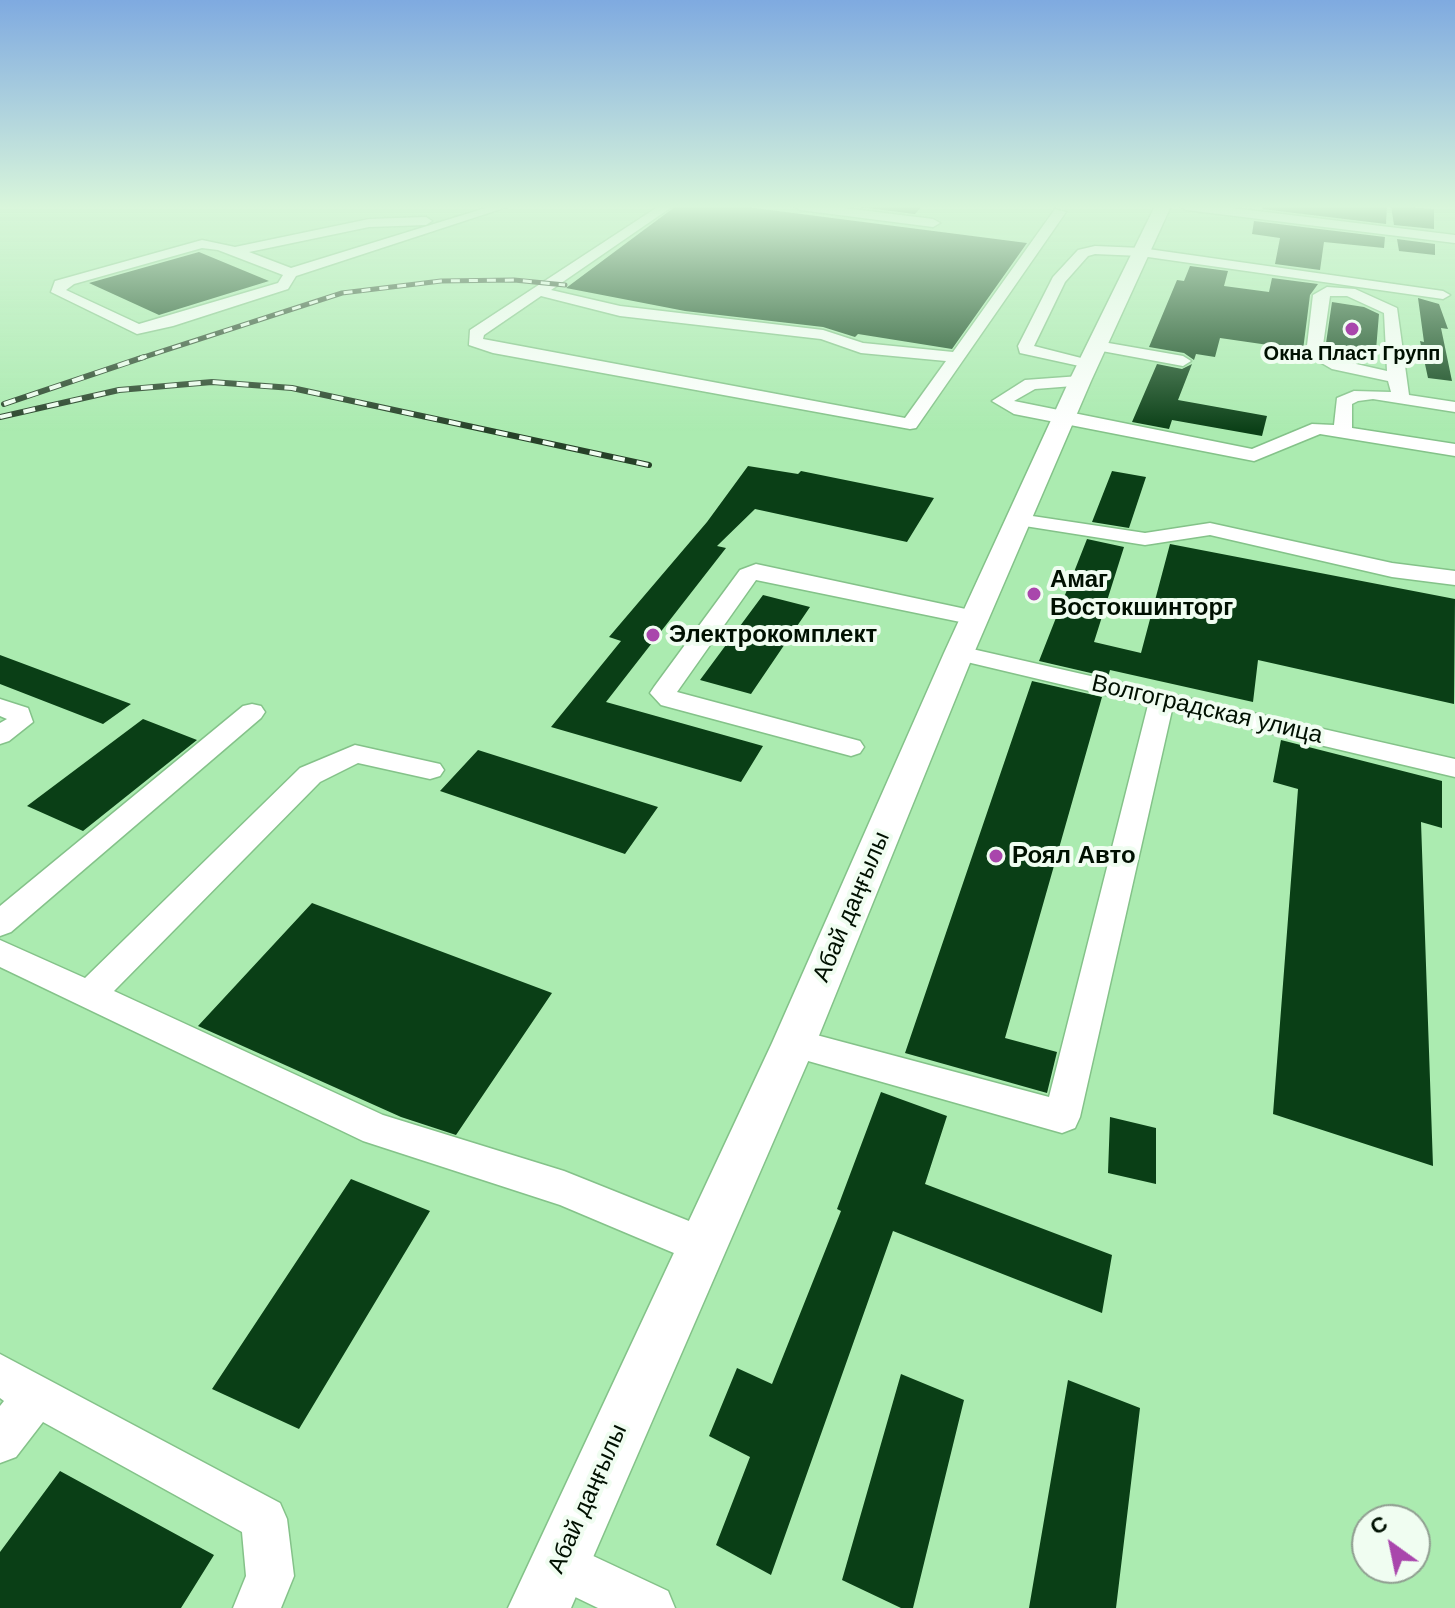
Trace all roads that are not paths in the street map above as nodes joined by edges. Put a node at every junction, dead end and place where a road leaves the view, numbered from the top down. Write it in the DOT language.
graph roads {
  1 [pos="69,281"];
  2 [pos="286,281"];
  3 [pos="558,281"];
  4 [pos="1011,281"];
  5 [pos="1057,281"];
  6 [pos="1127,281"];
  7 [pos="1345,281"];
  8 [pos="542,292"];
  9 [pos="1443,295"];
  10 [pos="957,357"];
  11 [pos="1183,361"];
  12 [pos="1088,364"];
  13 [pos="1396,378"];
  14 [pos="1401,399"];
  15 [pos="1455,407"];
  16 [pos="1065,419"];
  17 [pos="1343,432"];
  18 [pos="1455,450"];
  19 [pos="1019,520"];
  20 [pos="1455,578"];
  21 [pos="975,618"];
  22 [pos="959,653"];
  23 [pos="1162,698"];
  24 [pos="0,707"];
  25 [pos="252,712"];
  26 [pos="0,735"];
  27 [pos="851,747"];
  28 [pos="1455,768"];
  29 [pos="430,770"];
  30 [pos="0,924"];
  31 [pos="0,953"];
  32 [pos="89,995"];
  33 [pos="794,1043"];
  34 [pos="700,1245"];
  35 [pos="18,1385"];
  36 [pos="0,1441"];
  37 [pos="559,1564"];
  38 [pos="257,1608"];
  39 [pos="539,1608"];
  40 [pos="651,1608"];
  1 -- 2 [label="street"];
  3 -- 8 [label="street"];
  4 -- 10 [label="street"];
  5 -- 12 [label="street"];
  6 -- 12 [label="main road, Абай даңғылы"];
  7 -- 9 [label="street"];
  8 -- 10 [label="street"];
  8 -- 10 [label="street"];
  11 -- 12 [label="street"];
  12 -- 16 [label="main road, Абай даңғылы"];
  12 -- 16 [label="street"];
  13 -- 13 [label="street"];
  13 -- 14 [label="street"];
  14 -- 15 [label="street"];
  14 -- 17 [label="street"];
  16 -- 17 [label="street"];
  16 -- 19 [label="main road, Абай даңғылы"];
  17 -- 18 [label="street"];
  19 -- 20 [label="street"];
  19 -- 21 [label="main road, Абай даңғылы"];
  21 -- 22 [label="main road, Абай даңғылы"];
  21 -- 27 [label="street"];
  22 -- 23 [label="street, Волгоградская улица"];
  22 -- 33 [label="main road, Абай даңғылы"];
  23 -- 28 [label="street, Волгоградская улица"];
  23 -- 33 [label="street"];
  24 -- 26 [label="street"];
  25 -- 30 [label="street"];
  29 -- 32 [label="street"];
  31 -- 32 [label="street"];
  32 -- 34 [label="street"];
  33 -- 34 [label="main road, Абай даңғылы"];
  34 -- 37 [label="main road, Абай даңғылы"];
  35 -- 36 [label="street"];
  35 -- 38 [label="street"];
  37 -- 39 [label="main road, Абай даңғылы"];
  37 -- 40 [label="street"];
}
